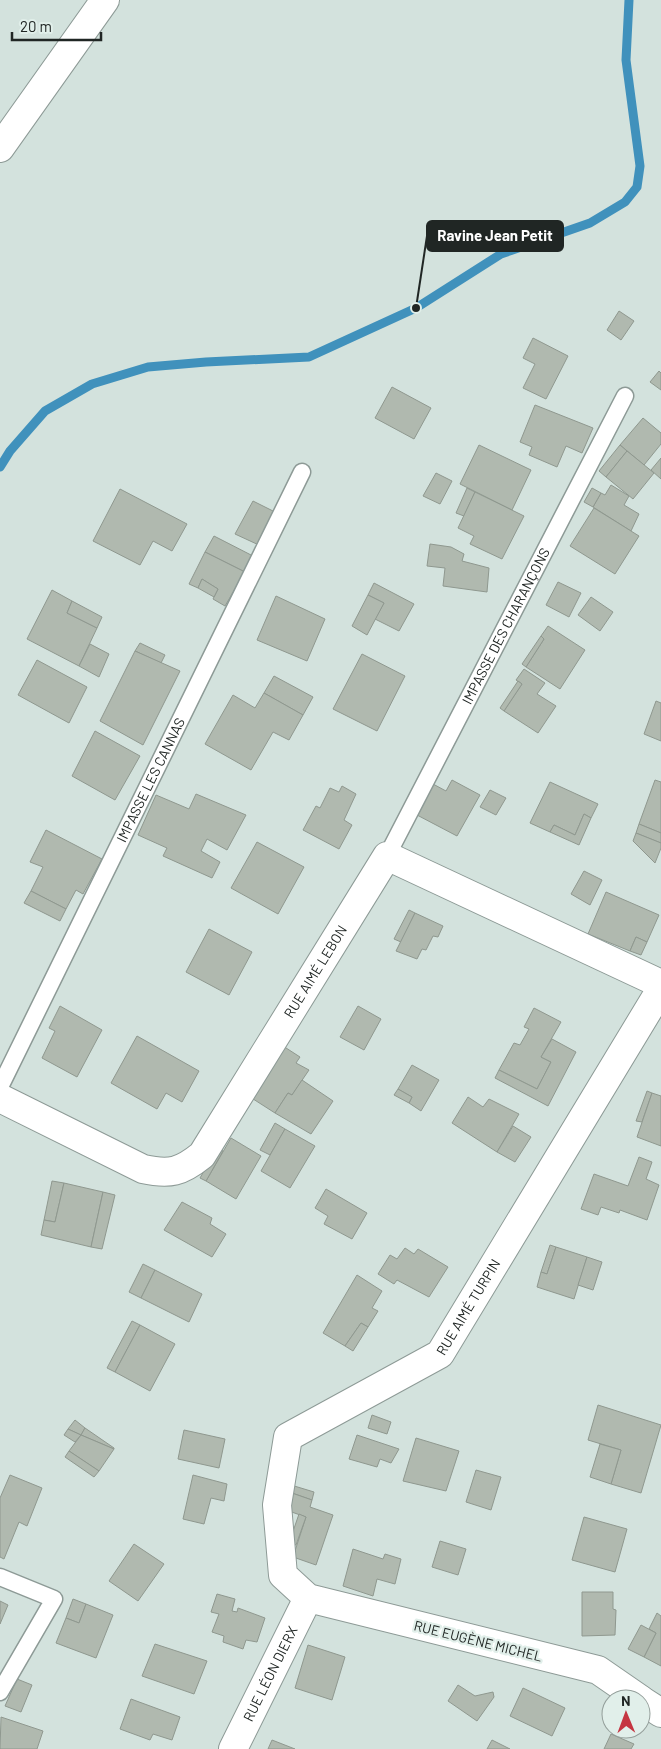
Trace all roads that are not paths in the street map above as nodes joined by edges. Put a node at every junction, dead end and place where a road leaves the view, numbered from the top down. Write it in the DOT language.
graph roads {
  1 [pos="105,0"];
  2 [pos="0,148"];
  3 [pos="625,396"];
  4 [pos="302,472"];
  5 [pos="387,856"];
  6 [pos="661,984"];
  7 [pos="661,989"];
  8 [pos="0,1087"];
  9 [pos="0,1098"];
  10 [pos="0,1577"];
  11 [pos="308,1598"];
  12 [pos="626,1689"];
  13 [pos="0,1692"];
  14 [pos="233,1749"];
  1 -- 2 [label="street"];
  3 -- 5 [label="lane, IMPASSE DES CHARANÇONS"];
  4 -- 8 [label="lane, IMPASSE LES CANNAS"];
  5 -- 6 [label="street"];
  5 -- 9 [label="street, RUE AIMÉ LEBON"];
  7 -- 11 [label="street, RUE AIMÉ TURPIN"];
  10 -- 13 [label="lane"];
  11 -- 12 [label="street, RUE EUGÈNE MICHEL"];
  11 -- 14 [label="street, RUE LÉON DIERX"];
}
